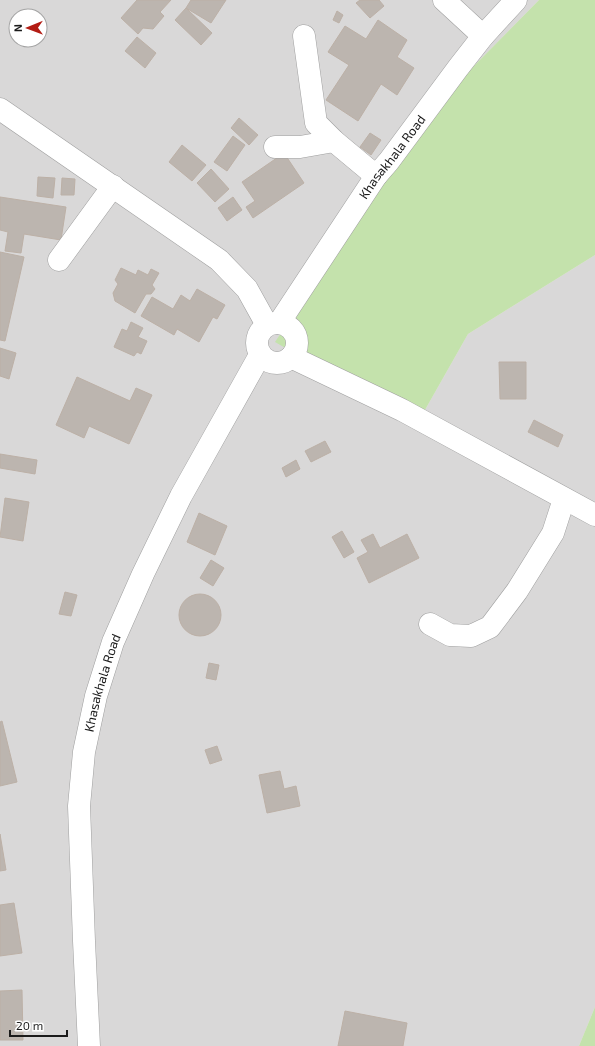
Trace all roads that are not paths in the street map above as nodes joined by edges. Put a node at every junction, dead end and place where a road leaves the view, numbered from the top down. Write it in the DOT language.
graph roads {
  1 [pos="444,0"];
  2 [pos="516,0"];
  3 [pos="304,36"];
  4 [pos="483,36"];
  5 [pos="0,109"];
  6 [pos="334,141"];
  7 [pos="275,147"];
  8 [pos="376,176"];
  9 [pos="113,186"];
  10 [pos="59,260"];
  11 [pos="273,324"];
  12 [pos="260,355"];
  13 [pos="291,357"];
  14 [pos="564,499"];
  15 [pos="595,515"];
  16 [pos="430,624"];
  17 [pos="90,1046"];
  1 -- 4 [label="street"];
  2 -- 4 [label="street, Khasakhala Road"];
  3 -- 6 [label="street"];
  4 -- 8 [label="street, Khasakhala Road"];
  5 -- 9 [label="street"];
  6 -- 7 [label="street"];
  6 -- 8 [label="street"];
  8 -- 11 [label="street, Khasakhala Road"];
  9 -- 10 [label="street"];
  9 -- 11 [label="street"];
  11 -- 12 [label="street"];
  11 -- 13 [label="street"];
  12 -- 13 [label="street"];
  12 -- 17 [label="street, Khasakhala Road"];
  13 -- 14 [label="street"];
  14 -- 15 [label="street"];
  14 -- 16 [label="street"];
}
